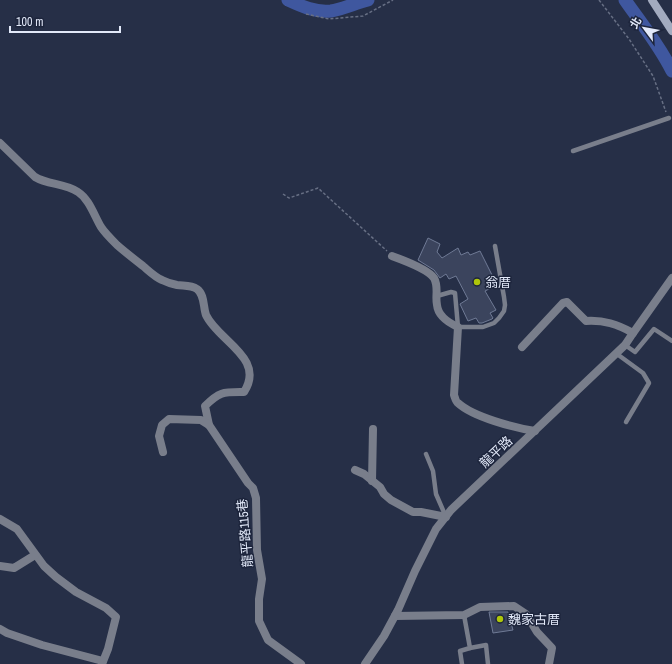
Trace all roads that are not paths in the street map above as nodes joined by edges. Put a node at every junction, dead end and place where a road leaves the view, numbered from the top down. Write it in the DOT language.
graph roads {
  1 [pos="652,0"];
  2 [pos="672,30"];
  3 [pos="669,118"];
  4 [pos="0,143"];
  5 [pos="573,152"];
  6 [pos="495,246"];
  7 [pos="392,256"];
  8 [pos="672,278"];
  9 [pos="437,296"];
  10 [pos="458,327"];
  11 [pos="633,333"];
  12 [pos="672,341"];
  13 [pos="625,345"];
  14 [pos="522,347"];
  15 [pos="617,354"];
  16 [pos="626,422"];
  17 [pos="209,425"];
  18 [pos="373,429"];
  19 [pos="535,432"];
  20 [pos="163,452"];
  21 [pos="426,454"];
  22 [pos="355,470"];
  23 [pos="372,481"];
  24 [pos="446,517"];
  25 [pos="0,519"];
  26 [pos="36,556"];
  27 [pos="0,566"];
  28 [pos="395,616"];
  29 [pos="464,616"];
  30 [pos="0,629"];
  31 [pos="470,648"];
  32 [pos="103,663"];
  33 [pos="301,664"];
  34 [pos="365,664"];
  35 [pos="462,664"];
  36 [pos="488,664"];
  37 [pos="549,664"];
  1 -- 2 [label="main road"];
  3 -- 5 [label="lane"];
  4 -- 17 [label="street"];
  6 -- 10 [label="lane"];
  7 -- 9 [label="street"];
  8 -- 11 [label="street, 龍平路"];
  9 -- 10 [label="street"];
  9 -- 10 [label="lane"];
  10 -- 19 [label="street"];
  11 -- 13 [label="street, 龍平路"];
  11 -- 14 [label="street"];
  12 -- 13 [label="lane"];
  13 -- 15 [label="street, 龍平路"];
  15 -- 16 [label="lane"];
  15 -- 19 [label="street, 龍平路"];
  17 -- 20 [label="street"];
  17 -- 33 [label="street, 龍平路115巷"];
  18 -- 23 [label="street"];
  19 -- 24 [label="street, 龍平路"];
  21 -- 24 [label="lane"];
  22 -- 23 [label="street"];
  23 -- 24 [label="street"];
  24 -- 28 [label="street, 龍平路"];
  25 -- 26 [label="street"];
  26 -- 27 [label="street"];
  26 -- 32 [label="street"];
  28 -- 29 [label="street"];
  28 -- 34 [label="street, 龍平路"];
  29 -- 31 [label="lane"];
  29 -- 37 [label="street"];
  30 -- 32 [label="street"];
  31 -- 35 [label="lane"];
  31 -- 36 [label="lane"];
}
